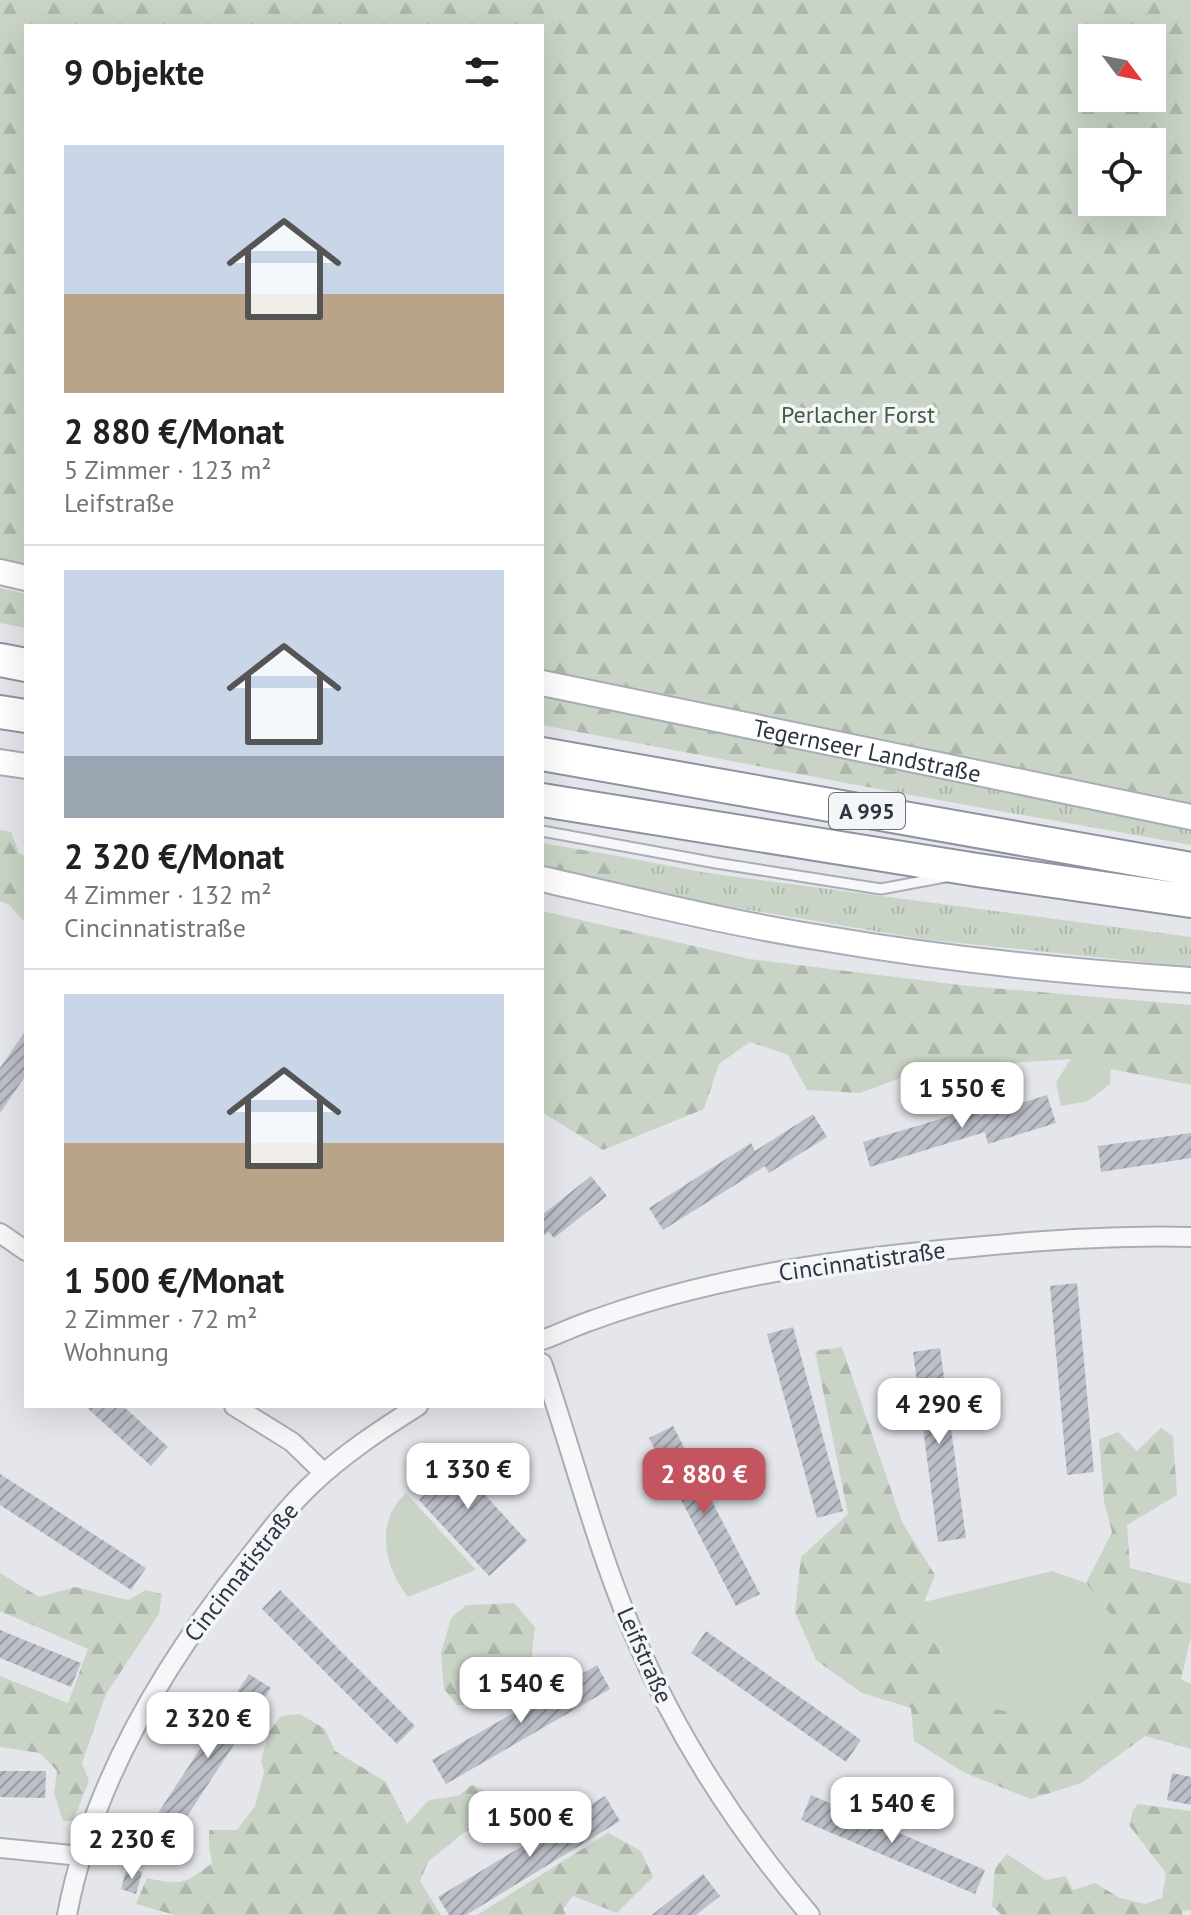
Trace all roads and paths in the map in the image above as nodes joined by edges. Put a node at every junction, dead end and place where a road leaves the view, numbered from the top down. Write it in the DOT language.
graph roads {
  1 [pos="0,572"];
  2 [pos="24,578"];
  3 [pos="0,660"];
  4 [pos="24,665"];
  5 [pos="544,683"];
  6 [pos="0,712"];
  7 [pos="24,716"];
  8 [pos="544,754"];
  9 [pos="0,762"];
  10 [pos="24,766"];
  11 [pos="544,800"];
  12 [pos="1191,817"];
  13 [pos="544,831"];
  14 [pos="1191,869"];
  15 [pos="977,870"];
  16 [pos="544,879"];
  17 [pos="1191,901"];
  18 [pos="1191,980"];
  19 [pos="0,1233"];
  20 [pos="1191,1237"];
  21 [pos="24,1250"];
  22 [pos="544,1339"];
  23 [pos="544,1369"];
  24 [pos="237,1408"];
  25 [pos="415,1408"];
  26 [pos="324,1473"];
  27 [pos="0,1848"];
  28 [pos="81,1856"];
  29 [pos="67,1915"];
  30 [pos="810,1915"];
  1 -- 2 [label="main road"];
  3 -- 4 [label="highway"];
  5 -- 12 [label="main road, Tegernseer Landstraße"];
  6 -- 7 [label="highway"];
  8 -- 14 [label="highway, A 995"];
  9 -- 10 [label="main road"];
  11 -- 15 [label="highway, A 995"];
  13 -- 15 [label="lane"];
  15 -- 17 [label="highway, A 995"];
  16 -- 18 [label="main road"];
  19 -- 21 [label="street"];
  20 -- 22 [label="street, Cincinnatistraße"];
  23 -- 30 [label="street, Leifstraße"];
  24 -- 26 [label="street"];
  25 -- 26 [label="street, Cincinnatistraße"];
  26 -- 28 [label="street, Cincinnatistraße"];
  27 -- 28 [label="street"];
  28 -- 29 [label="street, Cincinnatistraße"];
}
